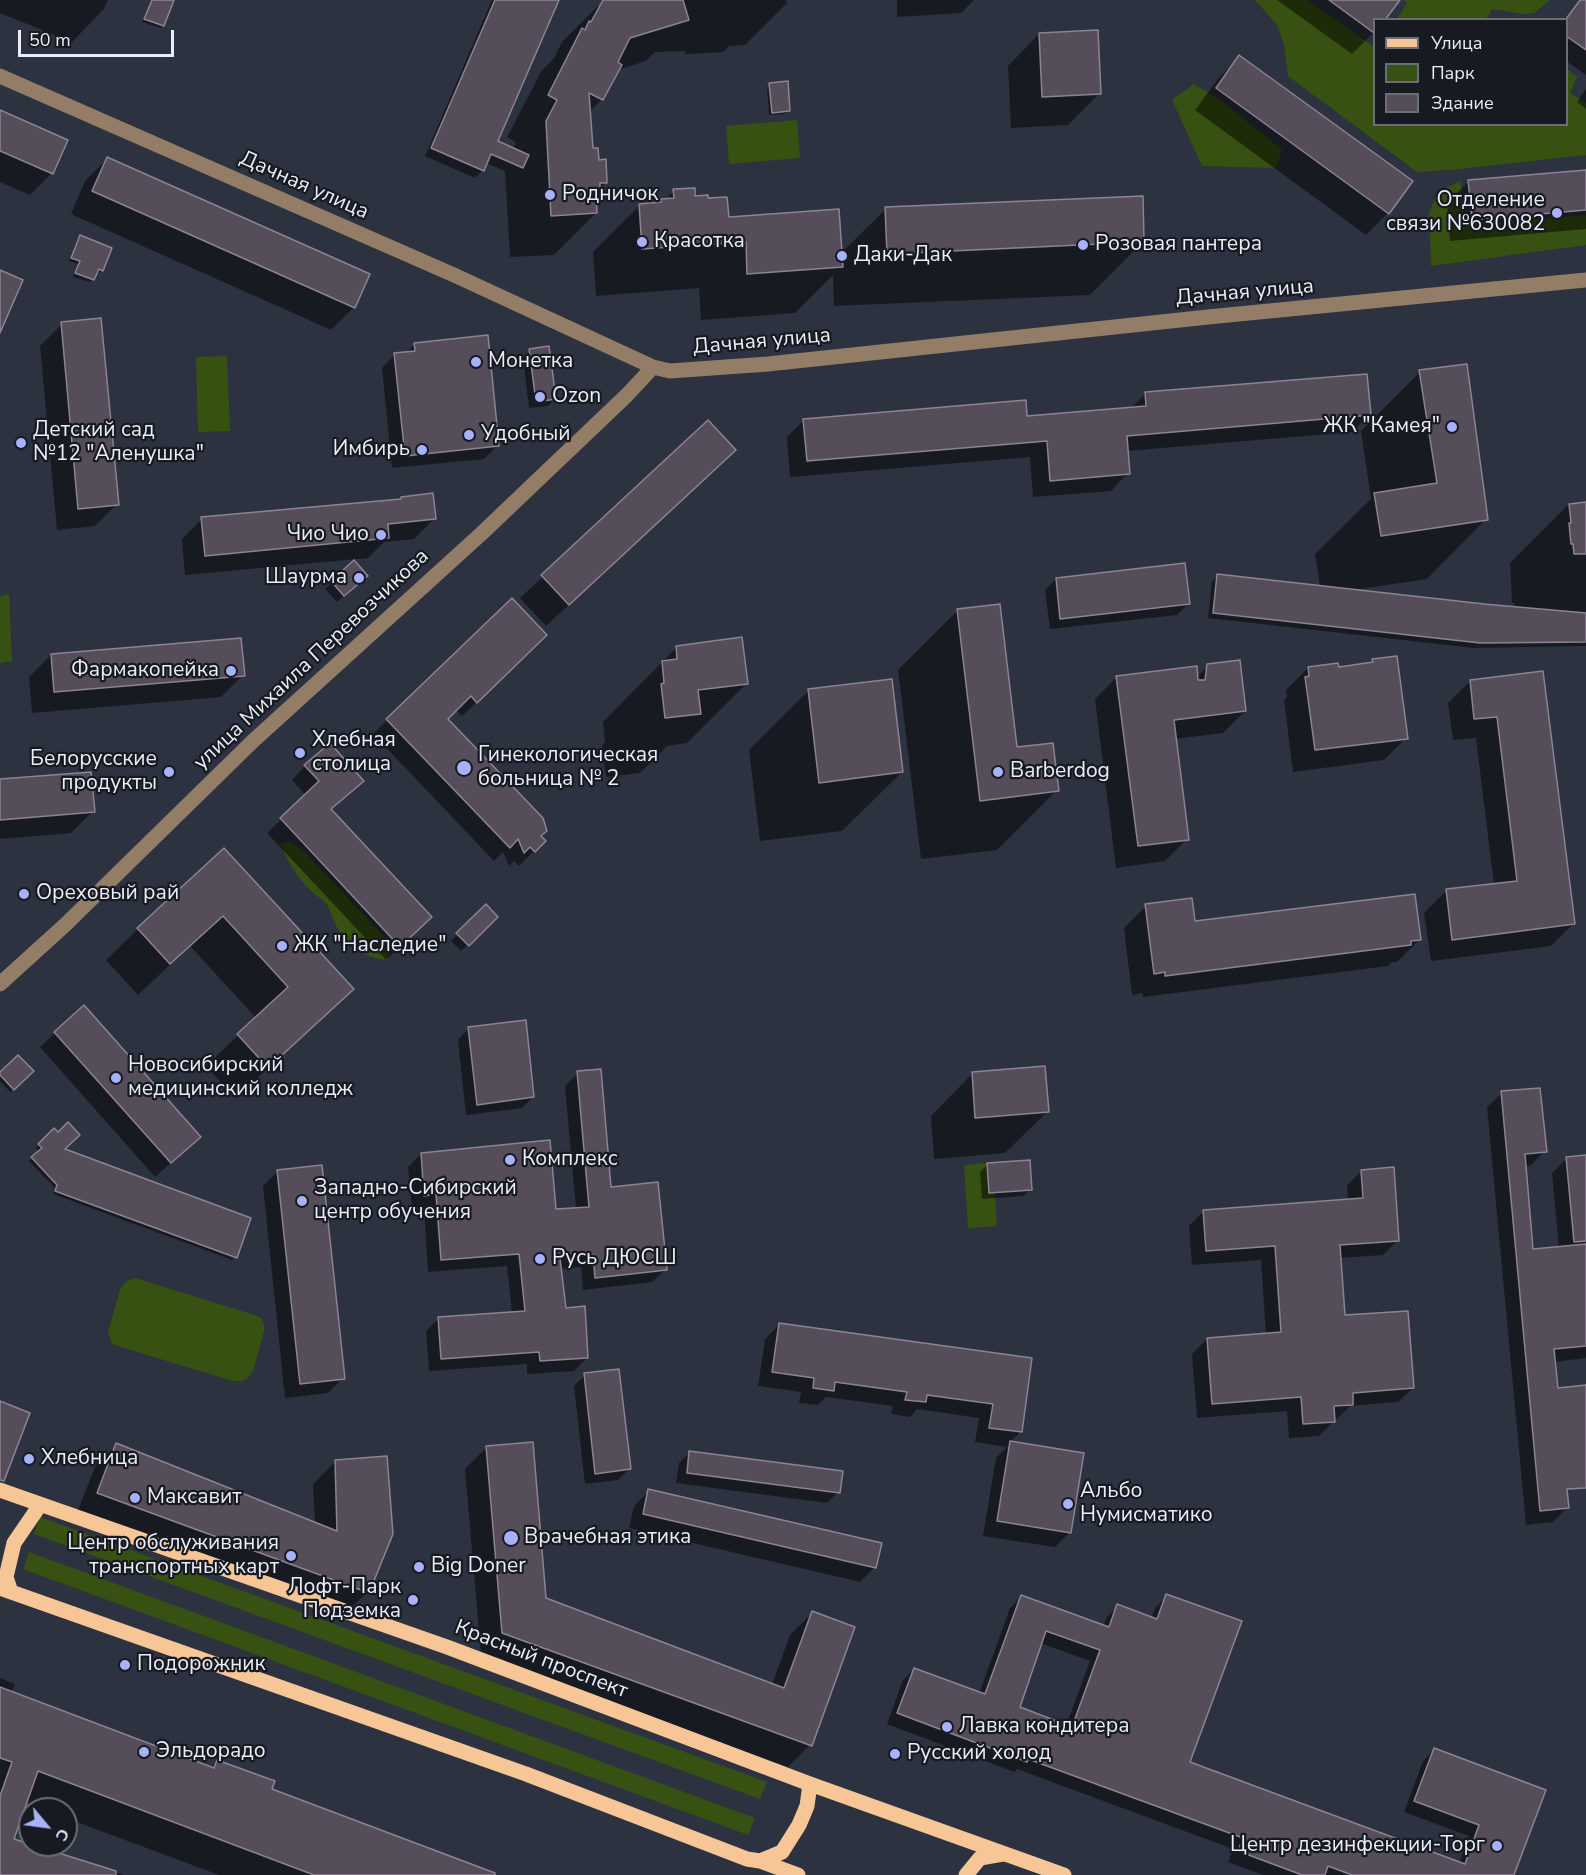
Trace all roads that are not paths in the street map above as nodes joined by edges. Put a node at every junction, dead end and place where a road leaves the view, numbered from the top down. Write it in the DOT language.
graph roads {
  1 [pos="0,76"];
  2 [pos="1586,280"];
  3 [pos="653,367"];
  4 [pos="0,984"];
  5 [pos="0,1490"];
  6 [pos="40,1505"];
  7 [pos="5,1590"];
  8 [pos="810,1784"];
  9 [pos="1006,1854"];
  10 [pos="760,1861"];
  11 [pos="798,1875"];
  12 [pos="966,1875"];
  13 [pos="1065,1875"];
  1 -- 3 [label="street, Дачная улица"];
  2 -- 3 [label="street, Дачная улица"];
  3 -- 4 [label="street, улица Михаила Перевозчикова"];
  5 -- 6 [label="main road, Красный проспект"];
  6 -- 7 [label="main road"];
  6 -- 8 [label="main road, Красный проспект"];
  7 -- 10 [label="main road"];
  8 -- 9 [label="main road, Красный проспект"];
  8 -- 10 [label="main road"];
  9 -- 12 [label="main road"];
  9 -- 13 [label="main road, Красный проспект"];
  10 -- 11 [label="main road"];
}
